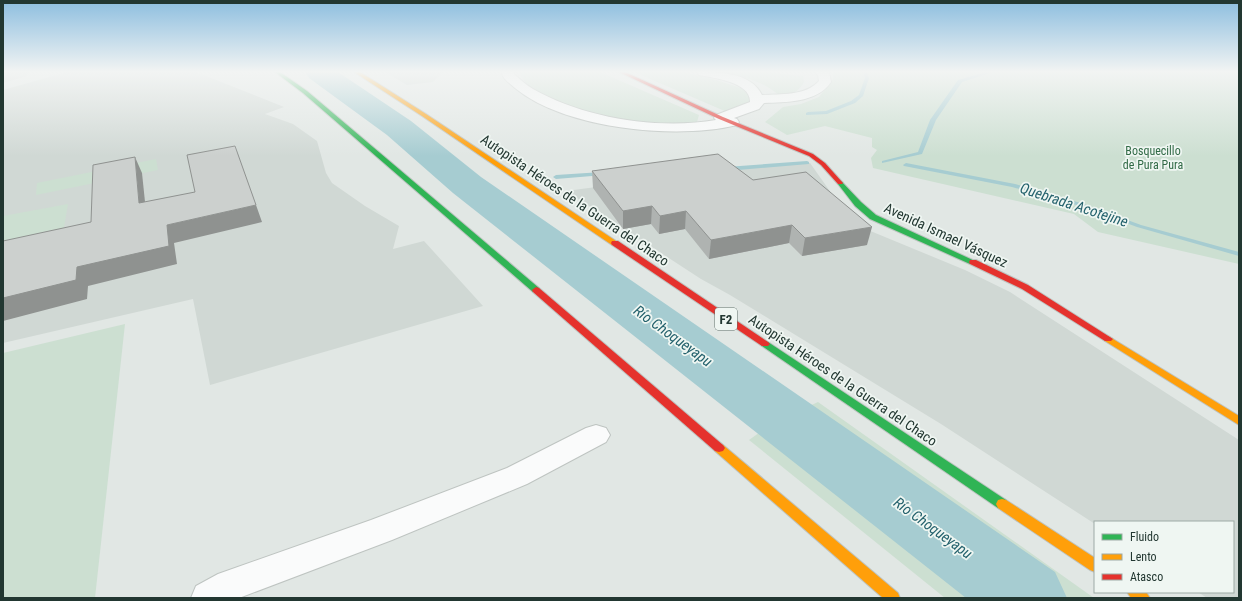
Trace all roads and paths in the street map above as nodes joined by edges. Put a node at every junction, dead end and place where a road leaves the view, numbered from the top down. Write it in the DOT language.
graph roads {
  1 [pos="315,100"];
  2 [pos="400,100"];
  3 [pos="545,100"];
  4 [pos="683,100"];
  5 [pos="757,100"];
  6 [pos="727,120"];
  7 [pos="1239,421"];
  8 [pos="596,435"];
  9 [pos="1094,565"];
  10 [pos="208,598"];
  11 [pos="893,598"];
  1 -- 11 [label="main road"];
  2 -- 9 [label="main road, Autopista Héroes de la Guerra del Chaco / F2"];
  3 -- 6 [label="street"];
  4 -- 6 [label="main road, Avenida Ismael Vásquez"];
  5 -- 6 [label="street"];
  6 -- 7 [label="main road, Avenida Ismael Vásquez"];
  8 -- 10 [label="street"];
}
